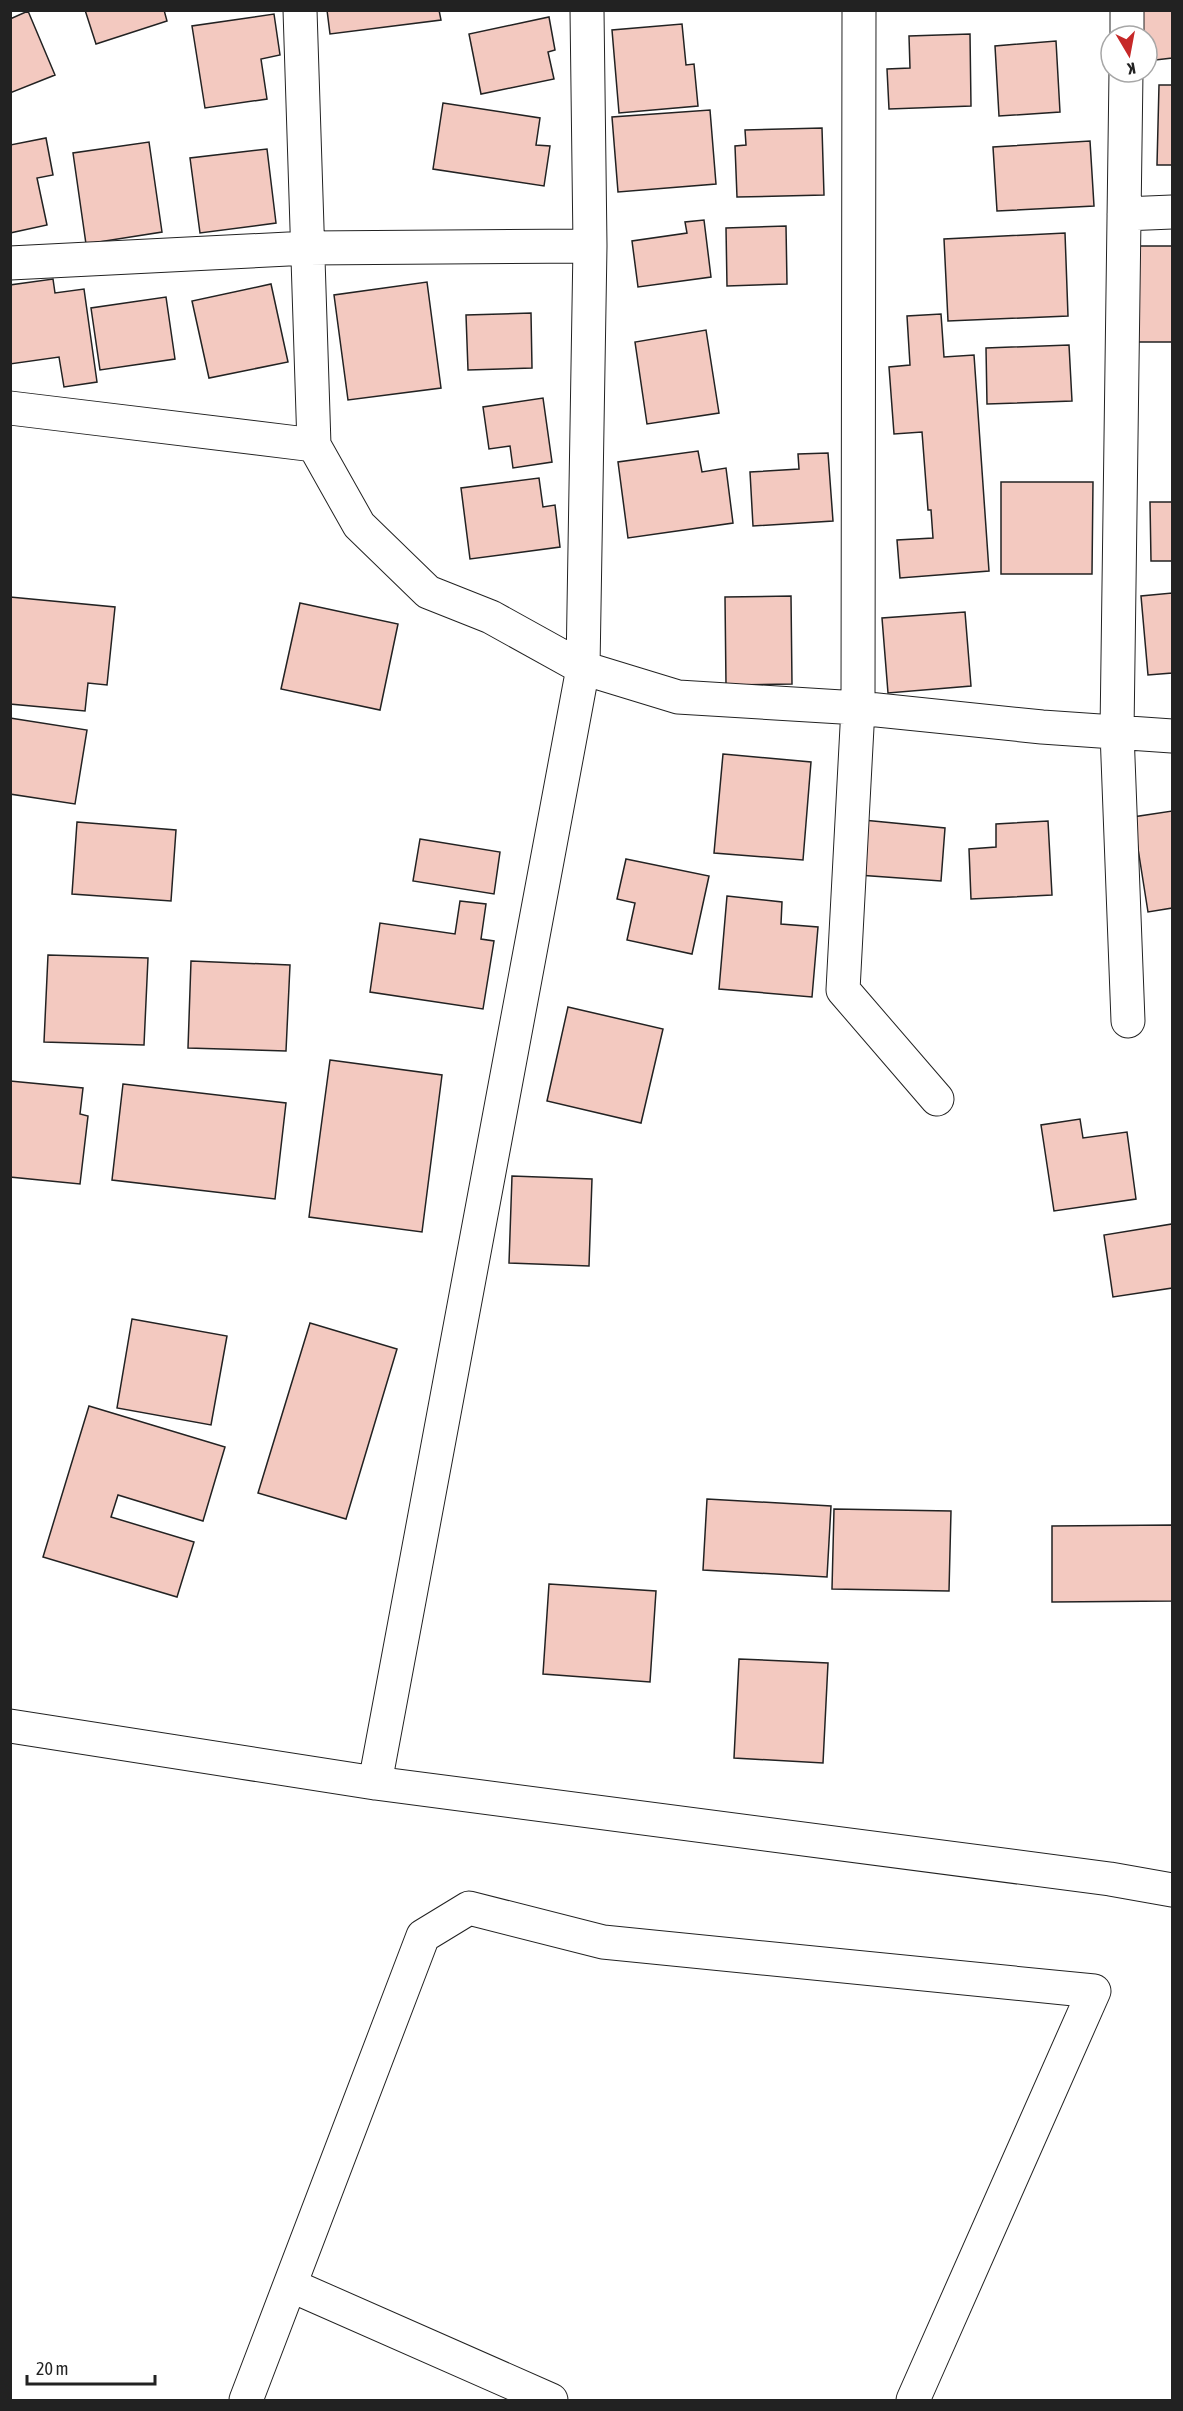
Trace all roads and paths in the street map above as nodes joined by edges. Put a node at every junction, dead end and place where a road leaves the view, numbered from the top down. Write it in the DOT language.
graph roads {
  1 [pos="300,10"];
  2 [pos="586,10"];
  3 [pos="859,10"];
  4 [pos="1126,84"];
  5 [pos="1173,212"];
  6 [pos="1124,214"];
  7 [pos="590,246"];
  8 [pos="308,248"];
  9 [pos="10,263"];
  10 [pos="10,408"];
  11 [pos="314,445"];
  12 [pos="583,668"];
  13 [pos="858,708"];
  14 [pos="1117,732"];
  15 [pos="1173,736"];
  16 [pos="1128,1021"];
  17 [pos="937,1099"];
  18 [pos="10,1726"];
  19 [pos="375,1783"];
  20 [pos="1173,1890"];
  21 [pos="290,2285"];
  22 [pos="246,2400"];
  23 [pos="551,2400"];
  24 [pos="913,2400"];
  1 -- 8 [label="street"];
  2 -- 7 [label="street"];
  3 -- 13 [label="street"];
  4 -- 6 [label="street"];
  5 -- 6 [label="street"];
  6 -- 14 [label="street"];
  7 -- 8 [label="street"];
  7 -- 12 [label="street"];
  8 -- 9 [label="street"];
  8 -- 11 [label="street"];
  10 -- 11 [label="street"];
  11 -- 12 [label="street"];
  12 -- 13 [label="street"];
  12 -- 19 [label="street"];
  13 -- 14 [label="street"];
  13 -- 17 [label="street"];
  14 -- 15 [label="street"];
  14 -- 16 [label="street"];
  18 -- 19 [label="street"];
  19 -- 20 [label="street"];
  21 -- 22 [label="street"];
  21 -- 23 [label="street"];
  21 -- 24 [label="street"];
}
